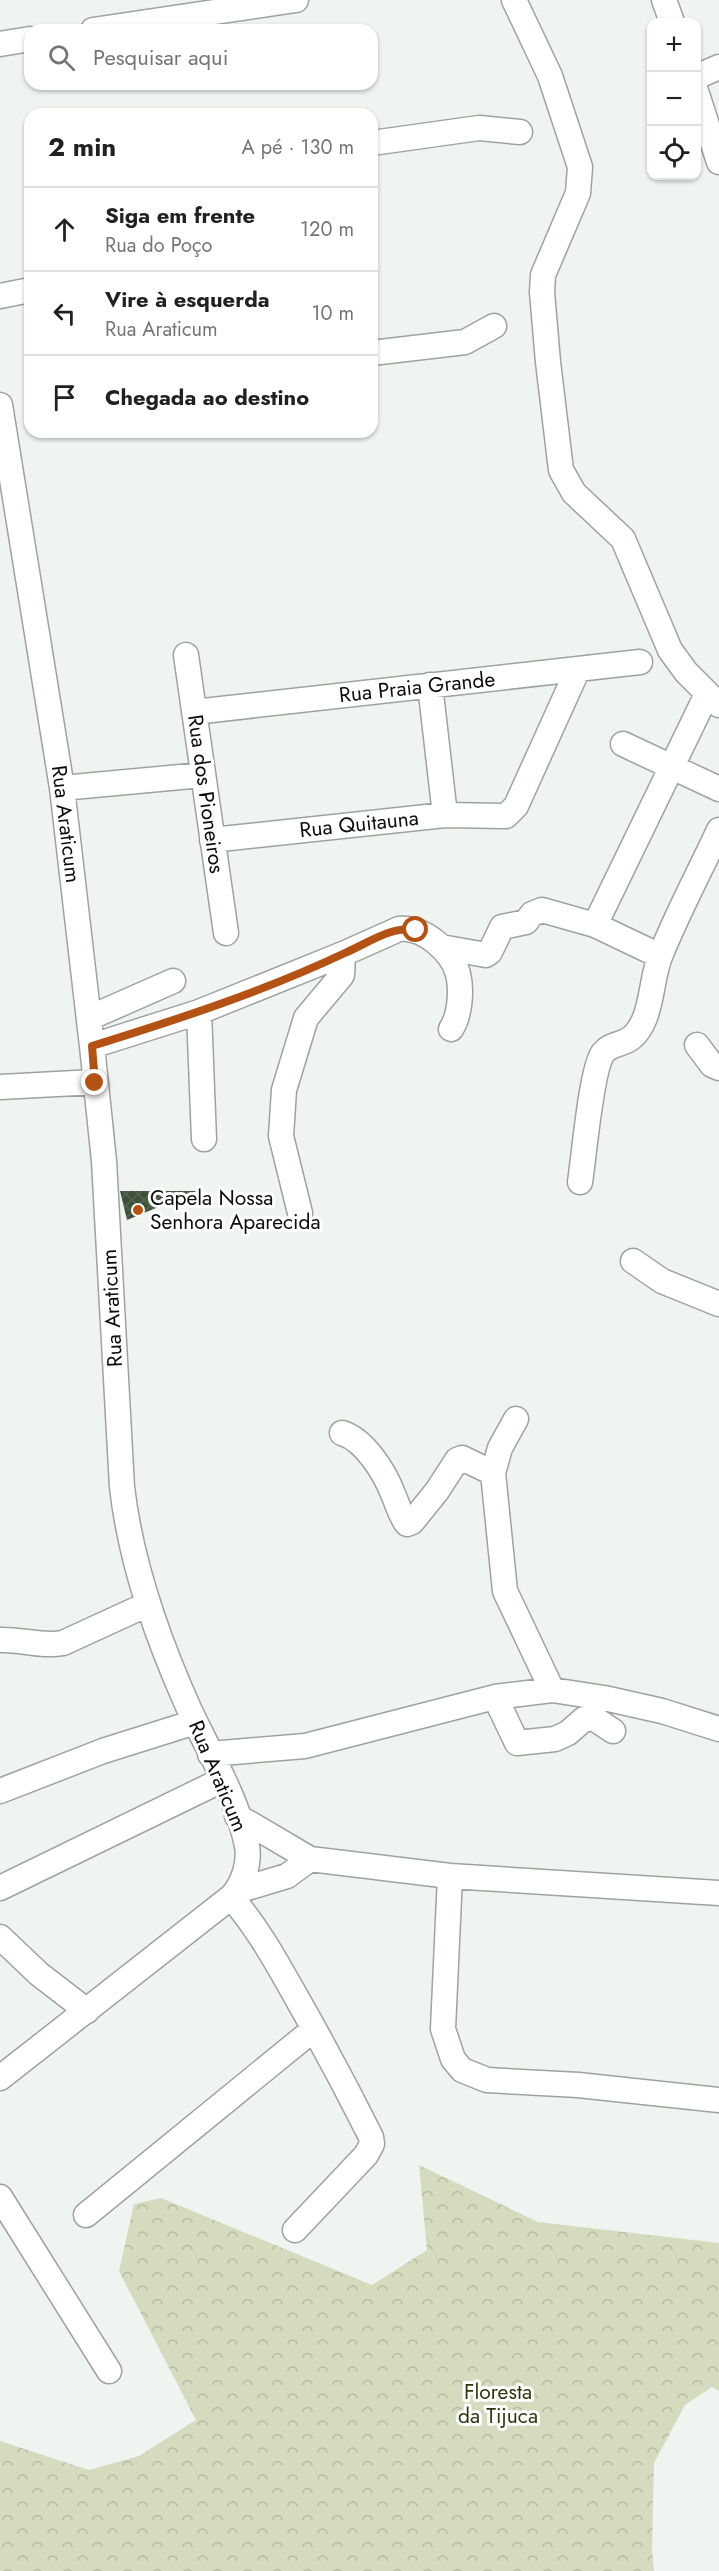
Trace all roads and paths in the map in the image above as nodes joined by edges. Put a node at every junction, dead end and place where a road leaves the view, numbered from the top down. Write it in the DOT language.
graph roads {
  1 [pos="296,0"];
  2 [pos="514,0"];
  3 [pos="664,0"];
  4 [pos="671,18"];
  5 [pos="134,24"];
  6 [pos="24,40"];
  7 [pos="0,44"];
  8 [pos="719,67"];
  9 [pos="701,76"];
  10 [pos="701,106"];
  11 [pos="520,132"];
  12 [pos="378,142"];
  13 [pos="719,162"];
  14 [pos="24,291"];
  15 [pos="0,296"];
  16 [pos="494,326"];
  17 [pos="378,352"];
  18 [pos="0,405"];
  19 [pos="186,655"];
  20 [pos="640,662"];
  21 [pos="578,669"];
  22 [pos="430,685"];
  23 [pos="713,700"];
  24 [pos="194,712"];
  25 [pos="623,744"];
  26 [pos="672,767"];
  27 [pos="202,775"];
  28 [pos="62,788"];
  29 [pos="719,789"];
  30 [pos="446,815"];
  31 [pos="719,830"];
  32 [pos="212,840"];
  33 [pos="595,925"];
  34 [pos="226,933"];
  35 [pos="343,954"];
  36 [pos="448,956"];
  37 [pos="660,956"];
  38 [pos="173,981"];
  39 [pos="199,1012"];
  40 [pos="89,1018"];
  41 [pos="451,1029"];
  42 [pos="697,1045"];
  43 [pos="92,1046"];
  44 [pos="719,1068"];
  45 [pos="95,1083"];
  46 [pos="0,1087"];
  47 [pos="204,1139"];
  48 [pos="580,1182"];
  49 [pos="300,1213"];
  50 [pos="633,1261"];
  51 [pos="719,1304"];
  52 [pos="516,1419"];
  53 [pos="342,1433"];
  54 [pos="493,1473"];
  55 [pos="148,1604"];
  56 [pos="0,1640"];
  57 [pos="552,1690"];
  58 [pos="495,1697"];
  59 [pos="195,1722"];
  60 [pos="719,1729"];
  61 [pos="613,1731"];
  62 [pos="210,1754"];
  63 [pos="222,1780"];
  64 [pos="0,1791"];
  65 [pos="237,1816"];
  66 [pos="310,1859"];
  67 [pos="450,1876"];
  68 [pos="0,1888"];
  69 [pos="719,1893"];
  70 [pos="234,1894"];
  71 [pos="0,1937"];
  72 [pos="87,2011"];
  73 [pos="314,2030"];
  74 [pos="0,2078"];
  75 [pos="719,2100"];
  76 [pos="0,2197"];
  77 [pos="86,2214"];
  78 [pos="295,2230"];
  79 [pos="109,2371"];
  1 -- 5 [label="street"];
  2 -- 23 [label="street"];
  3 -- 4 [label="street"];
  6 -- 7 [label="street"];
  8 -- 9 [label="street"];
  10 -- 13 [label="street"];
  11 -- 12 [label="street"];
  14 -- 15 [label="street"];
  16 -- 17 [label="street"];
  18 -- 28 [label="street, Rua Araticum"];
  19 -- 24 [label="street, Rua dos Pioneiros"];
  20 -- 21 [label="street, Rua Praia Grande"];
  21 -- 22 [label="street, Rua Praia Grande"];
  21 -- 30 [label="street, Rua Quitauna"];
  22 -- 24 [label="street, Rua Praia Grande"];
  22 -- 30 [label="street"];
  23 -- 26 [label="street"];
  24 -- 27 [label="street, Rua dos Pioneiros"];
  25 -- 26 [label="street"];
  26 -- 29 [label="street"];
  26 -- 33 [label="street"];
  27 -- 28 [label="street"];
  27 -- 32 [label="street, Rua dos Pioneiros"];
  28 -- 40 [label="street, Rua Araticum"];
  30 -- 32 [label="street, Rua Quitauna"];
  31 -- 37 [label="street"];
  32 -- 34 [label="street, Rua dos Pioneiros"];
  33 -- 36 [label="street"];
  33 -- 37 [label="street"];
  35 -- 36 [label="street"];
  35 -- 39 [label="street"];
  35 -- 49 [label="street"];
  36 -- 41 [label="street"];
  37 -- 48 [label="street"];
  38 -- 40 [label="street"];
  39 -- 43 [label="street"];
  39 -- 47 [label="street"];
  40 -- 43 [label="street, Rua Araticum"];
  42 -- 44 [label="street"];
  43 -- 45 [label="street, Rua Araticum"];
  45 -- 46 [label="street"];
  45 -- 55 [label="street, Rua Araticum"];
  50 -- 51 [label="street"];
  52 -- 54 [label="street"];
  53 -- 54 [label="street"];
  54 -- 57 [label="street"];
  55 -- 56 [label="street"];
  55 -- 59 [label="street, Rua Araticum"];
  57 -- 58 [label="street"];
  57 -- 60 [label="street"];
  58 -- 61 [label="street"];
  58 -- 62 [label="street"];
  59 -- 62 [label="street, Rua Araticum"];
  59 -- 64 [label="street"];
  62 -- 63 [label="street, Rua Araticum"];
  63 -- 65 [label="street, Rua Araticum"];
  63 -- 68 [label="street"];
  65 -- 66 [label="street"];
  65 -- 70 [label="street, Rua Araticum"];
  66 -- 67 [label="street"];
  66 -- 70 [label="street"];
  67 -- 69 [label="street"];
  67 -- 75 [label="street"];
  70 -- 72 [label="street"];
  70 -- 73 [label="street"];
  71 -- 72 [label="street"];
  72 -- 74 [label="street"];
  73 -- 77 [label="street"];
  73 -- 78 [label="street"];
  76 -- 79 [label="street"];
}
